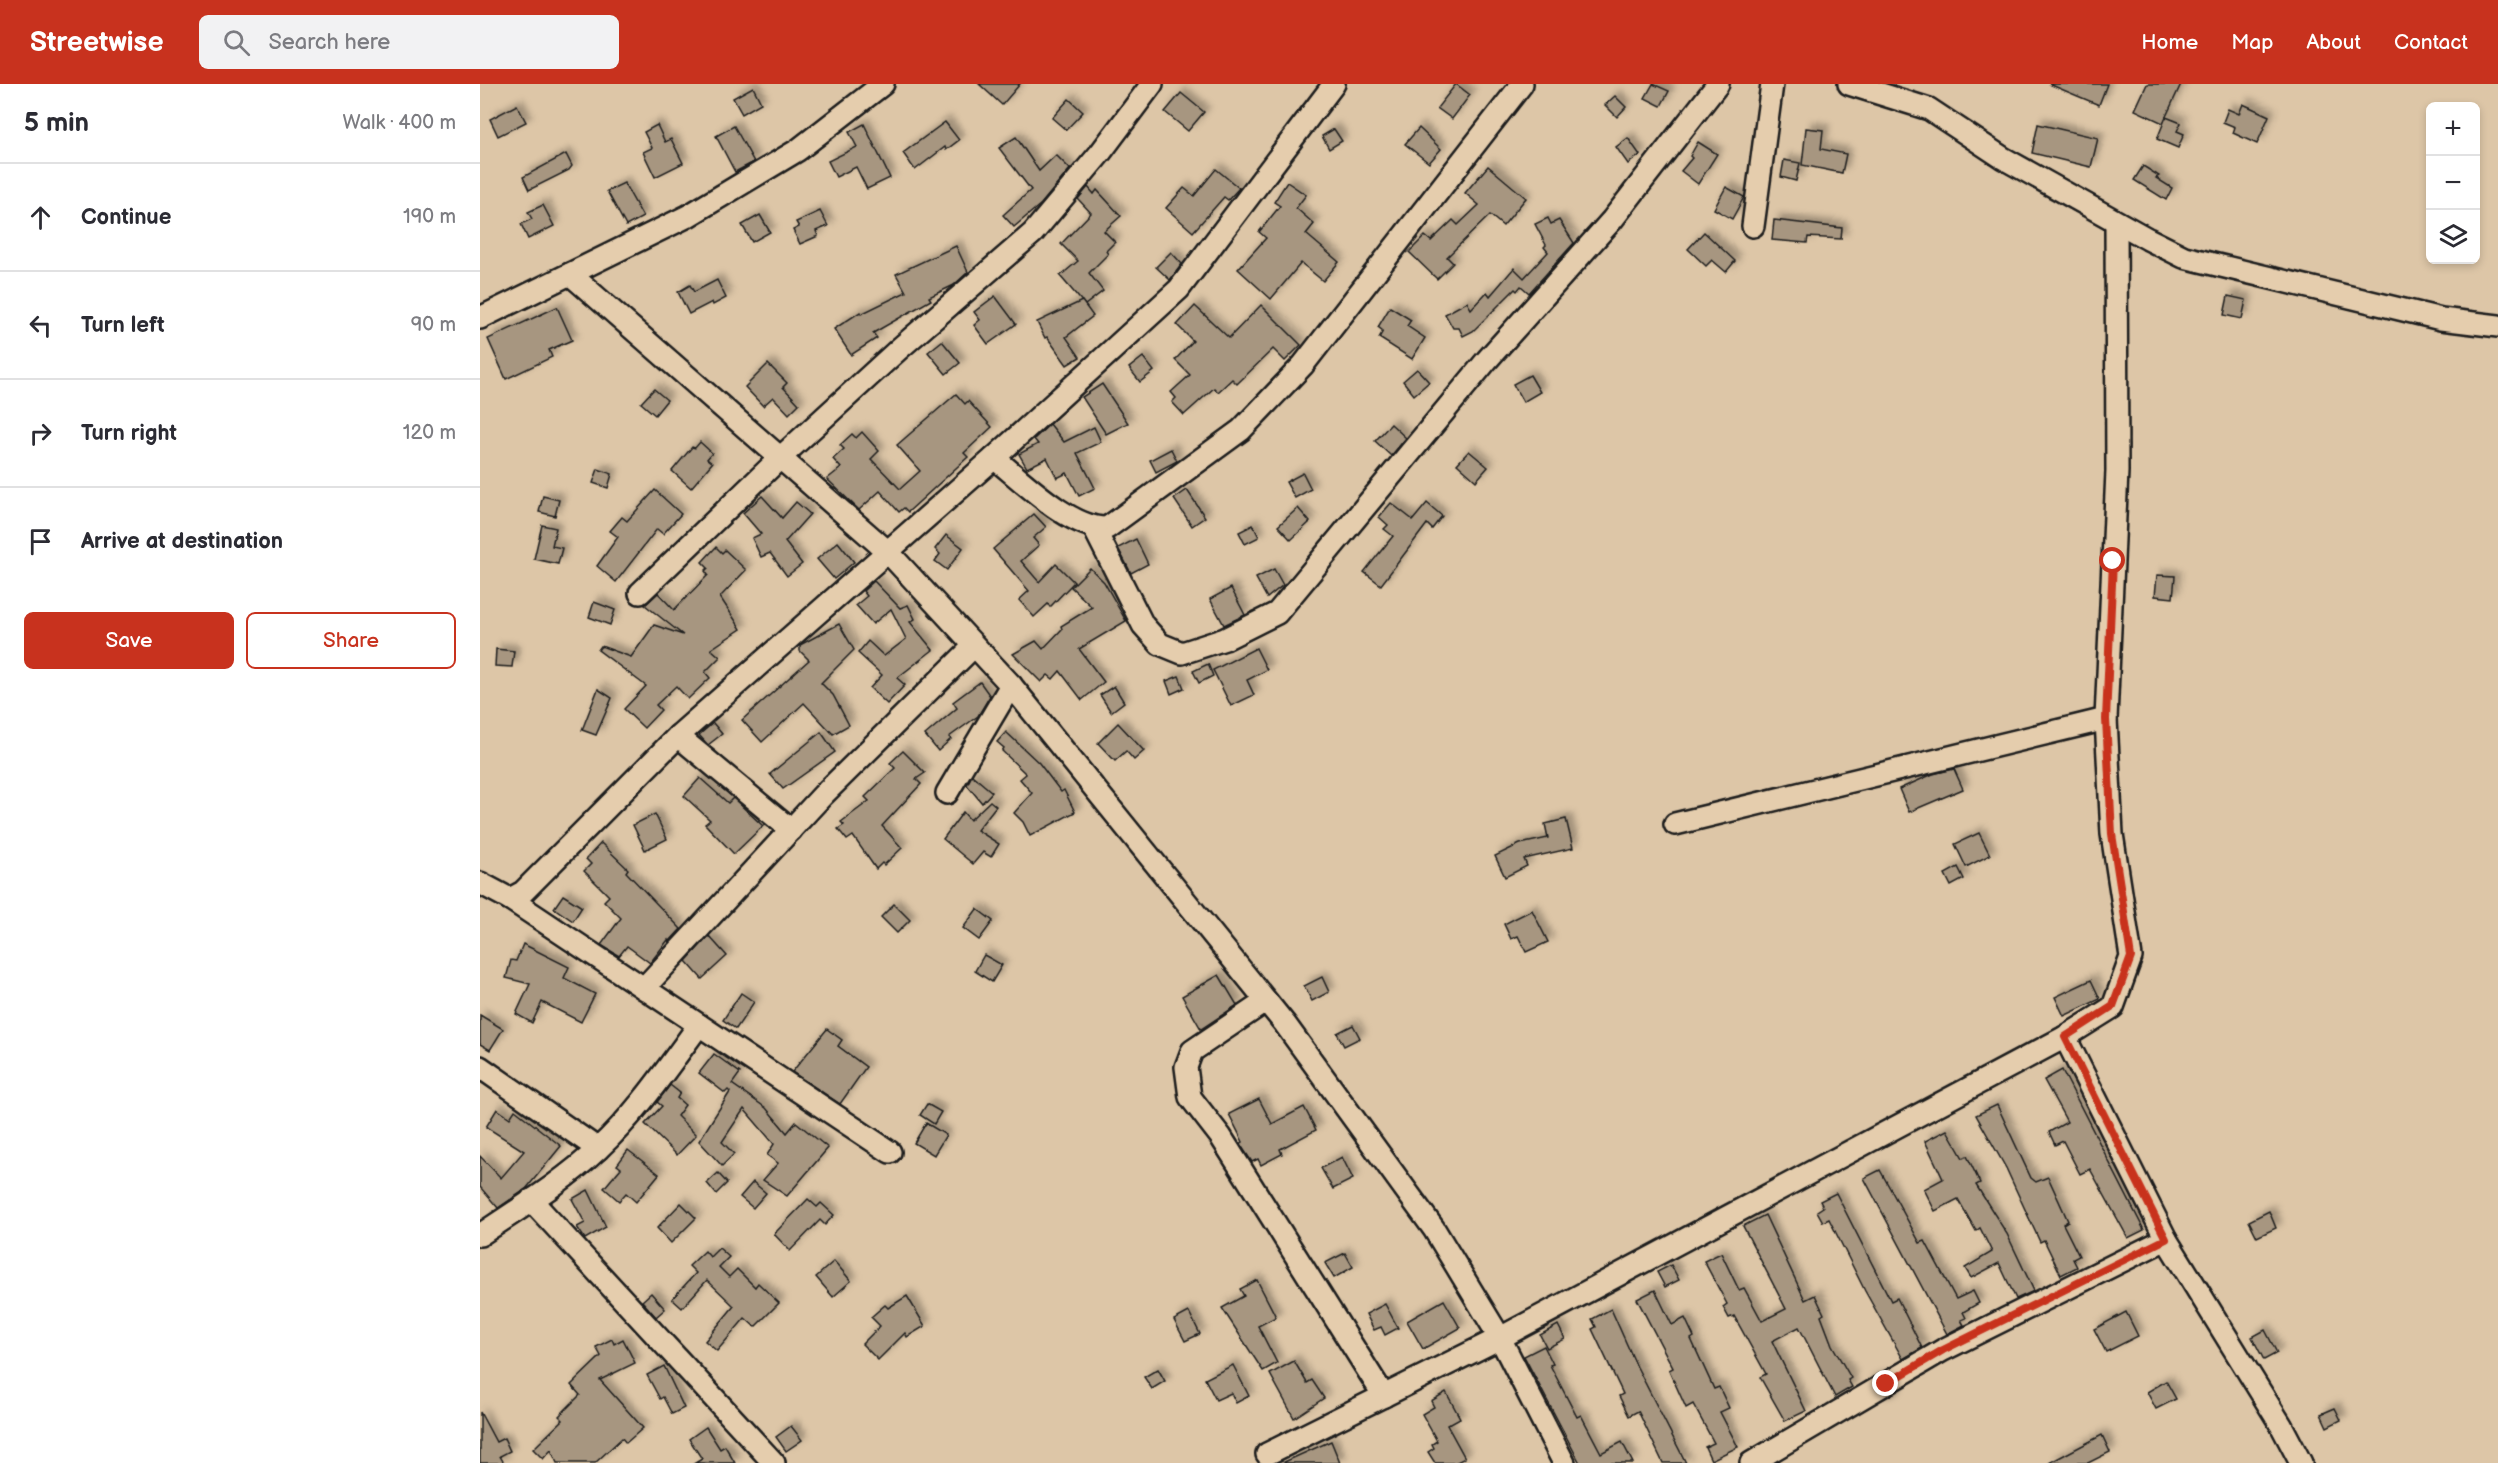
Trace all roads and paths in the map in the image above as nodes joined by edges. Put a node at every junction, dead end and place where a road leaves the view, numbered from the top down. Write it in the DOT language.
graph roads {
  1 [pos="883,84"];
  2 [pos="1152,84"];
  3 [pos="1334,84"];
  4 [pos="1522,84"];
  5 [pos="1718,84"];
  6 [pos="1772,84"];
  7 [pos="1849,84"];
  8 [pos="2116,222"];
  9 [pos="1753,226"];
  10 [pos="570,274"];
  11 [pos="480,318"];
  12 [pos="2498,326"];
  13 [pos="780,458"];
  14 [pos="994,458"];
  15 [pos="1094,528"];
  16 [pos="888,552"];
  17 [pos="640,592"];
  18 [pos="974,646"];
  19 [pos="1011,686"];
  20 [pos="2106,719"];
  21 [pos="678,736"];
  22 [pos="947,794"];
  23 [pos="1675,824"];
  24 [pos="790,830"];
  25 [pos="480,884"];
  26 [pos="510,899"];
  27 [pos="644,988"];
  28 [pos="1266,1000"];
  29 [pos="699,1025"];
  30 [pos="2065,1037"];
  31 [pos="480,1067"];
  32 [pos="598,1149"];
  33 [pos="890,1152"];
  34 [pos="531,1200"];
  35 [pos="480,1235"];
  36 [pos="2166,1239"];
  37 [pos="1500,1338"];
  38 [pos="1384,1396"];
  39 [pos="1267,1454"];
  40 [pos="774,1463"];
  41 [pos="1564,1463"];
  42 [pos="1751,1463"];
  43 [pos="2301,1463"];
  1 -- 10 [label="street"];
  2 -- 13 [label="street"];
  3 -- 14 [label="street"];
  4 -- 15 [label="street"];
  5 -- 15 [label="street"];
  6 -- 9 [label="street"];
  7 -- 8 [label="street"];
  8 -- 12 [label="street"];
  8 -- 20 [label="street"];
  10 -- 11 [label="street"];
  10 -- 13 [label="street"];
  13 -- 16 [label="street"];
  13 -- 17 [label="street"];
  14 -- 15 [label="street"];
  14 -- 16 [label="street"];
  16 -- 18 [label="street"];
  16 -- 21 [label="street"];
  18 -- 19 [label="street"];
  18 -- 24 [label="street"];
  19 -- 22 [label="street"];
  19 -- 28 [label="street"];
  20 -- 23 [label="street"];
  20 -- 30 [label="street"];
  21 -- 24 [label="street"];
  21 -- 26 [label="street"];
  24 -- 27 [label="street"];
  25 -- 26 [label="street"];
  26 -- 27 [label="street"];
  27 -- 29 [label="street"];
  28 -- 37 [label="street"];
  28 -- 38 [label="street"];
  29 -- 32 [label="street"];
  29 -- 33 [label="street"];
  30 -- 36 [label="street"];
  30 -- 37 [label="street"];
  31 -- 32 [label="street"];
  32 -- 34 [label="street"];
  34 -- 35 [label="street"];
  34 -- 40 [label="street"];
  36 -- 42 [label="street"];
  36 -- 43 [label="street"];
  37 -- 38 [label="street"];
  37 -- 41 [label="street"];
  38 -- 39 [label="street"];
}
